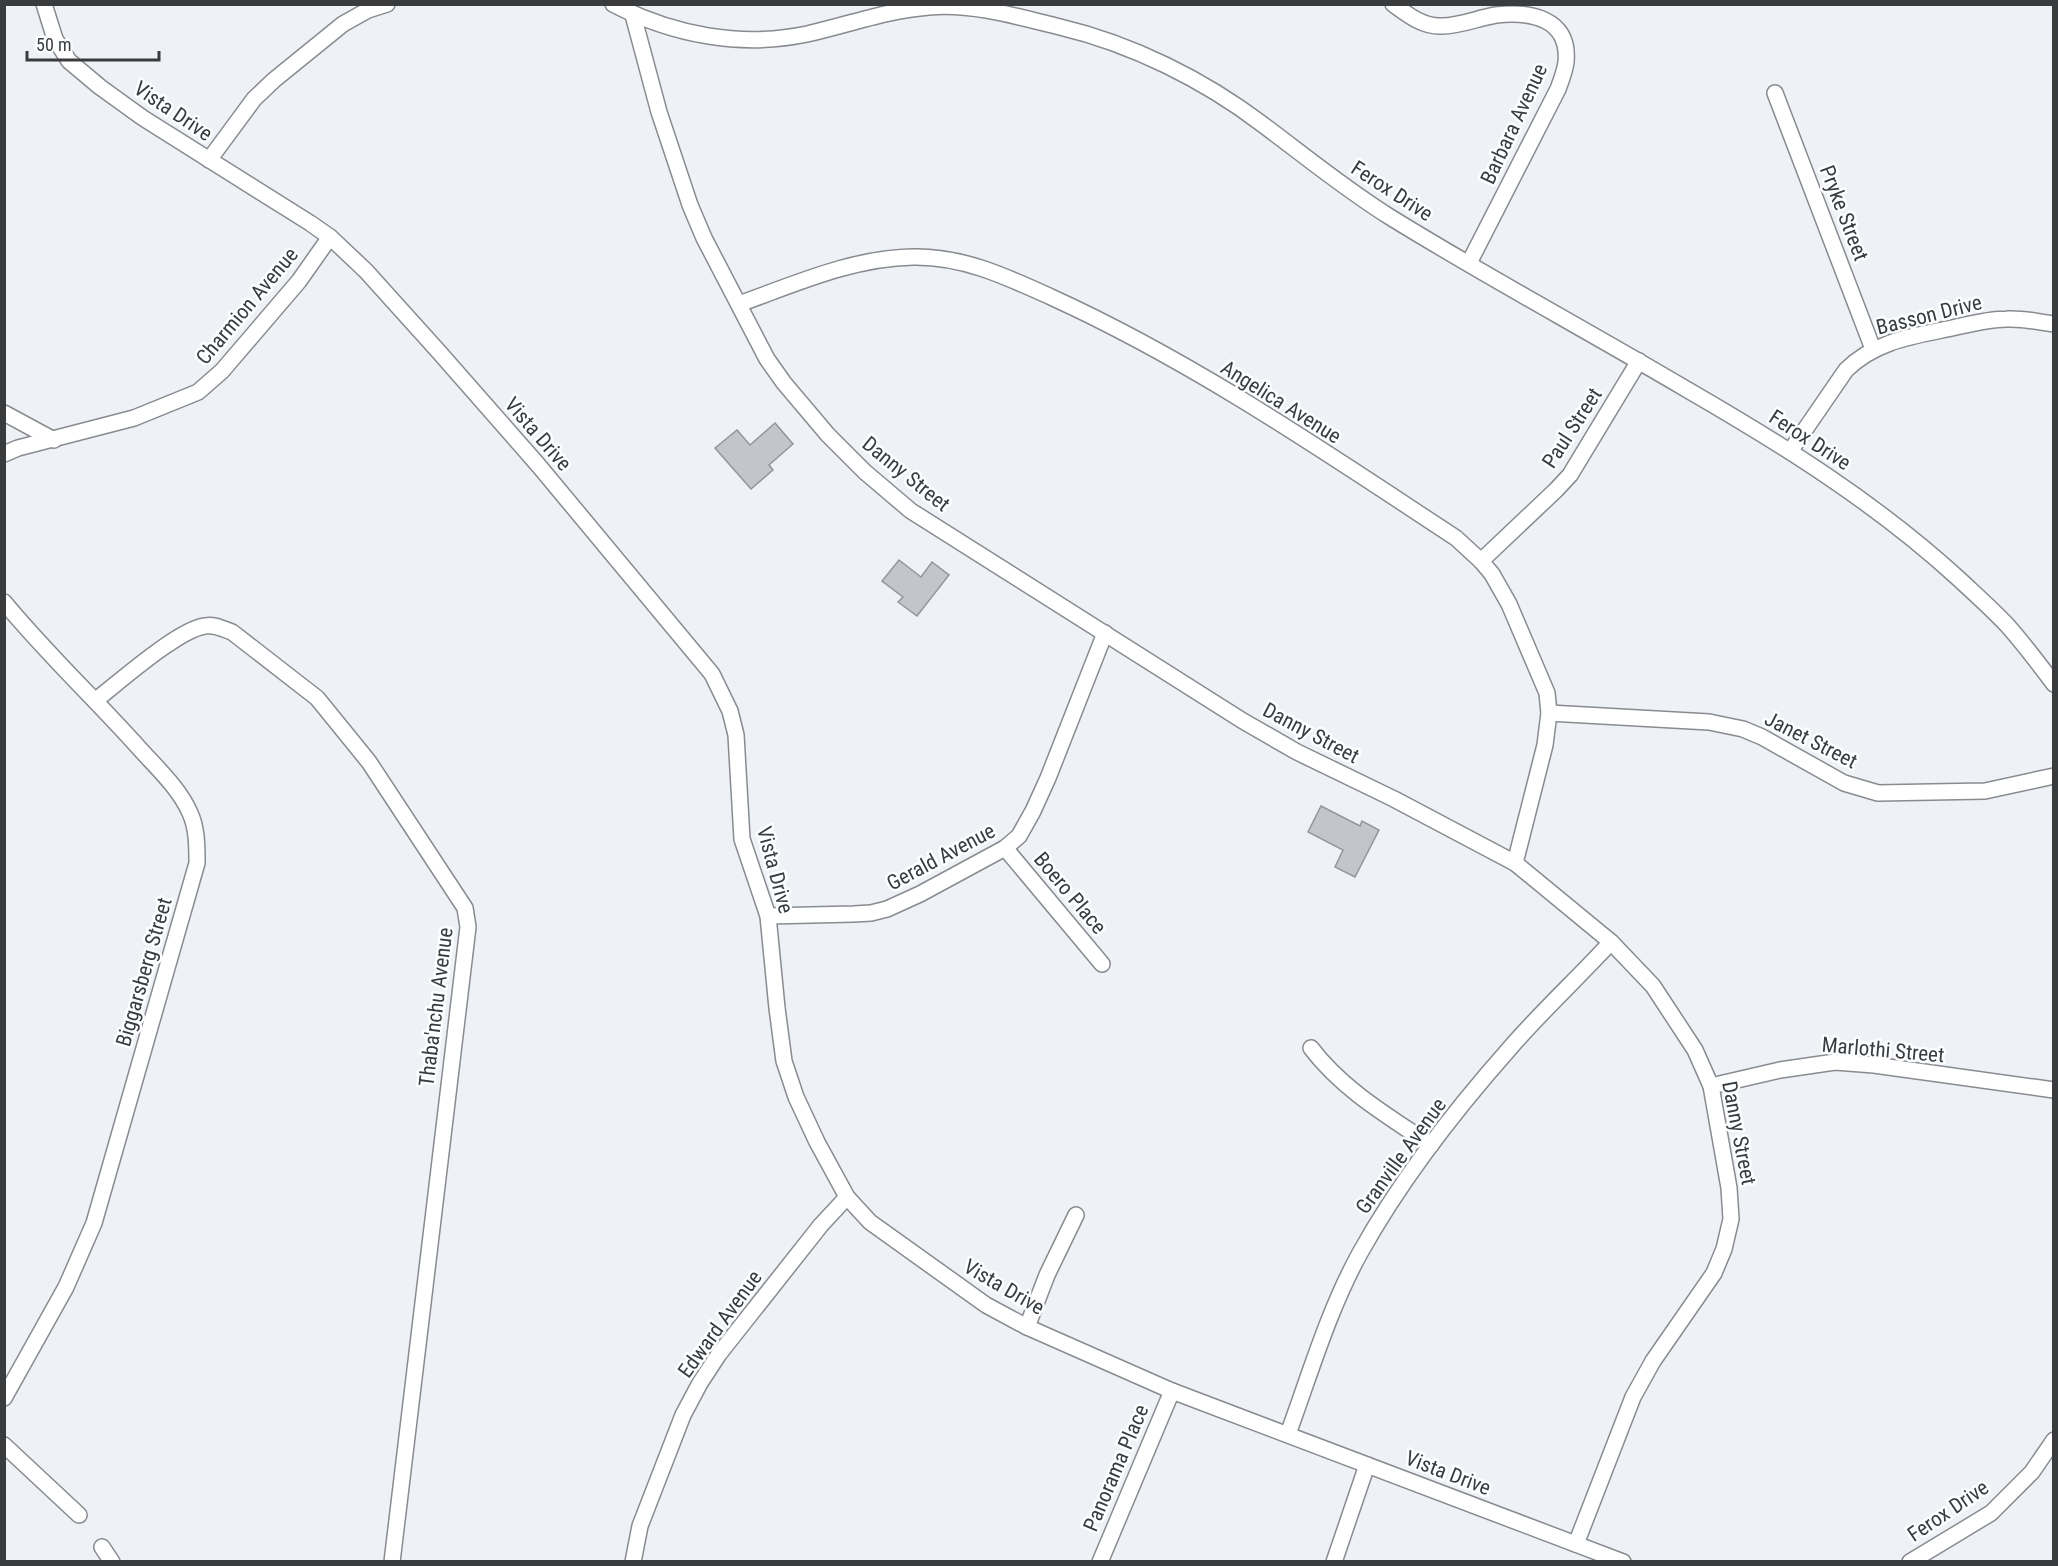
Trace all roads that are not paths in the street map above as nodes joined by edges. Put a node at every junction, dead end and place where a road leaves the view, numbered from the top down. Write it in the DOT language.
graph roads {
  1 [pos="44,4"];
  2 [pos="387,4"];
  3 [pos="613,4"];
  4 [pos="1393,4"];
  5 [pos="633,15"];
  6 [pos="1775,93"];
  7 [pos="209,160"];
  8 [pos="330,237"];
  9 [pos="1469,263"];
  10 [pos="739,304"];
  11 [pos="2054,324"];
  12 [pos="1873,349"];
  13 [pos="1639,361"];
  14 [pos="4,413"];
  15 [pos="54,440"];
  16 [pos="1791,450"];
  17 [pos="4,454"];
  18 [pos="1481,561"];
  19 [pos="4,602"];
  20 [pos="1105,633"];
  21 [pos="2054,684"];
  22 [pos="96,700"];
  23 [pos="1549,713"];
  24 [pos="2054,776"];
  25 [pos="1005,849"];
  26 [pos="1515,863"];
  27 [pos="768,916"];
  28 [pos="1611,942"];
  29 [pos="1102,964"];
  30 [pos="1311,1048"];
  31 [pos="1711,1086"];
  32 [pos="2054,1090"];
  33 [pos="1431,1145"];
  34 [pos="847,1197"];
  35 [pos="1076,1215"];
  36 [pos="1027,1327"];
  37 [pos="1172,1391"];
  38 [pos="4,1398"];
  39 [pos="1288,1434"];
  40 [pos="2053,1440"];
  41 [pos="4,1444"];
  42 [pos="1367,1464"];
  43 [pos="80,1515"];
  44 [pos="1576,1544"];
  45 [pos="102,1547"];
  46 [pos="112,1562"];
  47 [pos="392,1562"];
  48 [pos="633,1562"];
  49 [pos="1100,1562"];
  50 [pos="1334,1562"];
  51 [pos="1623,1562"];
  52 [pos="1910,1562"];
  1 -- 7 [label="street, Vista Drive"];
  2 -- 7 [label="street"];
  3 -- 5 [label="street, Ferox Drive"];
  4 -- 9 [label="street, Barbara Avenue"];
  5 -- 9 [label="street, Ferox Drive"];
  5 -- 10 [label="street, Danny Street"];
  6 -- 12 [label="street, Pryke Street"];
  7 -- 8 [label="street, Vista Drive"];
  8 -- 15 [label="street, Charmion Avenue"];
  8 -- 27 [label="street, Vista Drive"];
  9 -- 13 [label="street, Ferox Drive"];
  10 -- 18 [label="street, Angelica Avenue"];
  10 -- 20 [label="street, Danny Street"];
  11 -- 12 [label="street, Basson Drive"];
  12 -- 16 [label="street, Basson Drive"];
  13 -- 16 [label="street, Ferox Drive"];
  13 -- 18 [label="street, Paul Street"];
  14 -- 15 [label="street"];
  15 -- 17 [label="street, Charmion Avenue"];
  16 -- 21 [label="street, Ferox Drive"];
  18 -- 23 [label="street, Angelica Avenue"];
  19 -- 22 [label="street, Biggarsberg Street"];
  20 -- 25 [label="street, Gerald Avenue"];
  20 -- 26 [label="street, Danny Street"];
  22 -- 38 [label="street, Biggarsberg Street"];
  22 -- 47 [label="street, Thaba'nchu Avenue"];
  23 -- 24 [label="street, Janet Street"];
  23 -- 26 [label="street, Angelica Avenue"];
  25 -- 27 [label="street, Gerald Avenue"];
  25 -- 29 [label="street, Boero Place"];
  26 -- 28 [label="street, Danny Street"];
  27 -- 34 [label="street, Vista Drive"];
  28 -- 31 [label="street, Danny Street"];
  28 -- 33 [label="street, Granville Avenue"];
  30 -- 33 [label="street"];
  31 -- 32 [label="street, Marlothi Street"];
  31 -- 44 [label="street, Danny Street"];
  33 -- 39 [label="street, Granville Avenue"];
  34 -- 36 [label="street, Vista Drive"];
  34 -- 48 [label="street, Edward Avenue"];
  35 -- 36 [label="street"];
  36 -- 37 [label="street, Vista Drive"];
  37 -- 39 [label="street, Vista Drive"];
  37 -- 49 [label="street, Panorama Place"];
  39 -- 42 [label="street, Vista Drive"];
  40 -- 52 [label="street, Ferox Drive"];
  41 -- 43 [label="street"];
  42 -- 44 [label="street, Vista Drive"];
  42 -- 50 [label="street"];
  44 -- 51 [label="street, Vista Drive"];
  45 -- 46 [label="street"];
}
